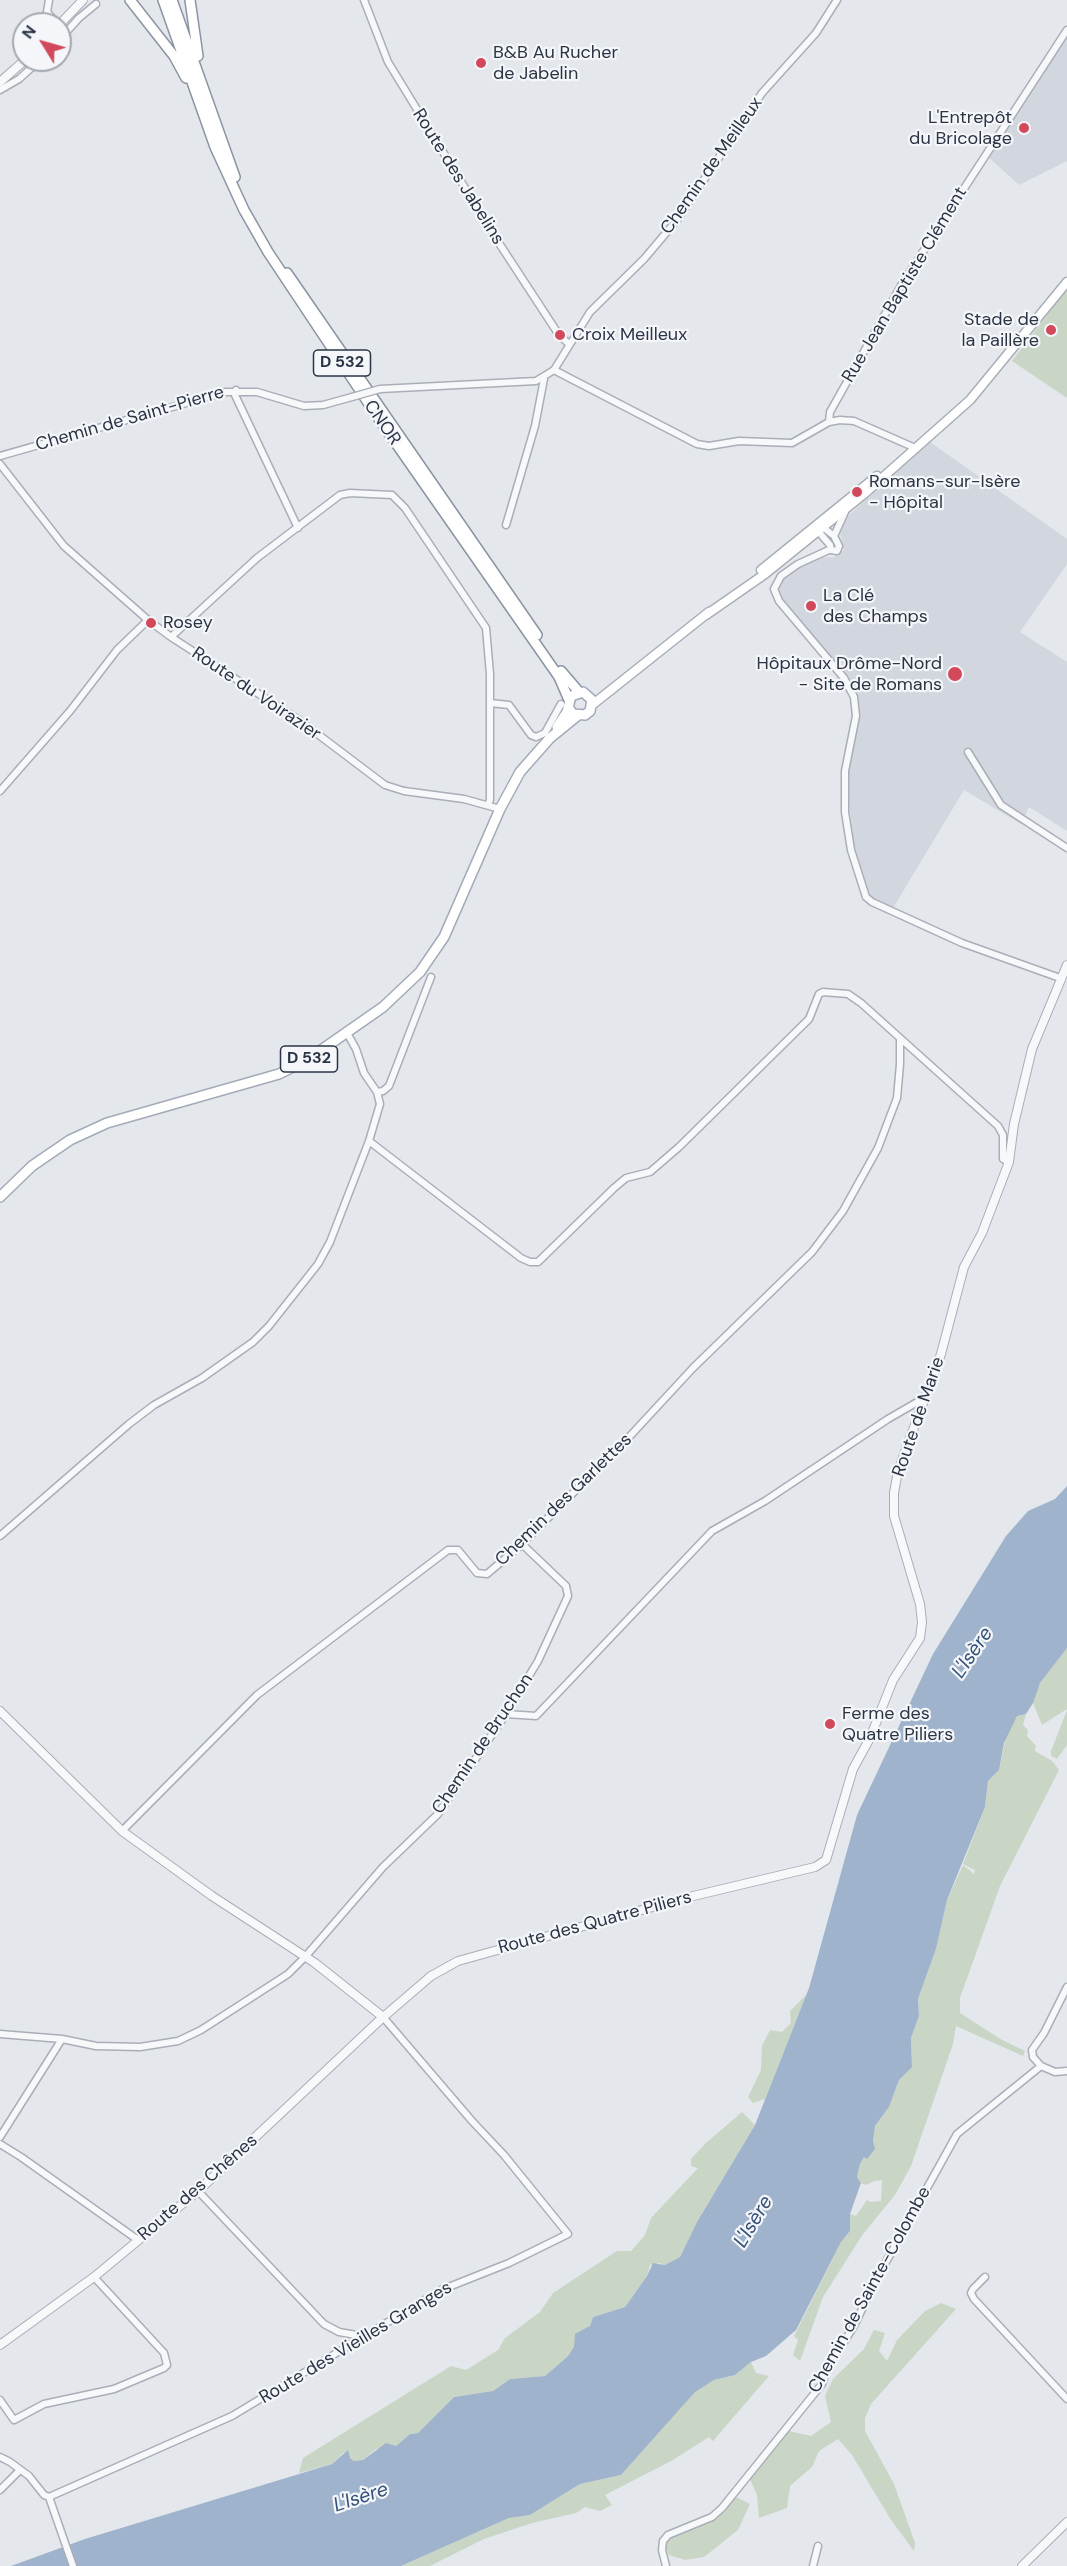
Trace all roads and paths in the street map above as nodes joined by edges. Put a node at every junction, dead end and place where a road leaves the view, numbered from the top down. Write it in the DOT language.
graph roads {
  1 [pos="83,0"];
  2 [pos="130,0"];
  3 [pos="163,0"];
  4 [pos="172,0"];
  5 [pos="190,0"];
  6 [pos="364,0"];
  7 [pos="837,0"];
  8 [pos="96,4"];
  9 [pos="70,12"];
  10 [pos="72,26"];
  11 [pos="1067,30"];
  12 [pos="12,71"];
  13 [pos="27,72"];
  14 [pos="0,82"];
  15 [pos="0,90"];
  16 [pos="212,114"];
  17 [pos="215,147"];
  18 [pos="1067,282"];
  19 [pos="569,344"];
  20 [pos="554,370"];
  21 [pos="543,379"];
  22 [pos="236,390"];
  23 [pos="829,422"];
  24 [pos="930,436"];
  25 [pos="913,447"];
  26 [pos="0,456"];
  27 [pos="0,464"];
  28 [pos="864,494"];
  29 [pos="834,510"];
  30 [pos="506,525"];
  31 [pos="298,528"];
  32 [pos="820,529"];
  33 [pos="808,531"];
  34 [pos="833,543"];
  35 [pos="706,615"];
  36 [pos="148,620"];
  37 [pos="171,637"];
  38 [pos="622,681"];
  39 [pos="583,693"];
  40 [pos="490,703"];
  41 [pos="566,704"];
  42 [pos="592,705"];
  43 [pos="577,716"];
  44 [pos="550,738"];
  45 [pos="968,752"];
  46 [pos="0,791"];
  47 [pos="488,805"];
  48 [pos="500,809"];
  49 [pos="1067,848"];
  50 [pos="1067,965"];
  51 [pos="431,977"];
  52 [pos="1060,978"];
  53 [pos="347,1033"];
  54 [pos="900,1039"];
  55 [pos="377,1092"];
  56 [pos="369,1141"];
  57 [pos="1009,1162"];
  58 [pos="0,1197"];
  59 [pos="926,1397"];
  60 [pos="0,1536"];
  61 [pos="522,1544"];
  62 [pos="0,1711"];
  63 [pos="506,1714"];
  64 [pos="122,1831"];
  65 [pos="822,1863"];
  66 [pos="305,1957"];
  67 [pos="1067,1987"];
  68 [pos="383,2017"];
  69 [pos="0,2034"];
  70 [pos="62,2039"];
  71 [pos="1041,2066"];
  72 [pos="1067,2071"];
  73 [pos="0,2137"];
  74 [pos="0,2144"];
  75 [pos="198,2191"];
  76 [pos="138,2240"];
  77 [pos="94,2277"];
  78 [pos="984,2277"];
  79 [pos="362,2336"];
  80 [pos="0,2345"];
  81 [pos="1067,2399"];
  82 [pos="0,2400"];
  83 [pos="0,2457"];
  84 [pos="20,2470"];
  85 [pos="0,2490"];
  86 [pos="49,2497"];
  87 [pos="1067,2522"];
  88 [pos="818,2546"];
  89 [pos="73,2566"];
  90 [pos="666,2566"];
  91 [pos="813,2566"];
  92 [pos="1022,2566"];
  1 -- 9 [label="street"];
  2 -- 17 [label="main road"];
  3 -- 17 [label="main road, CNOR / D 532"];
  4 -- 16 [label="main road, CNOR / D 532"];
  5 -- 16 [label="main road"];
  6 -- 19 [label="street, Route des Jabelins"];
  7 -- 19 [label="street, Chemin de Meilleux"];
  8 -- 10 [label="street"];
  11 -- 23 [label="street, Rue Jean Baptiste Clément"];
  12 -- 14 [label="street"];
  13 -- 15 [label="street"];
  16 -- 39 [label="main road, CNOR / D 532"];
  17 -- 41 [label="main road, CNOR / D 532"];
  18 -- 24 [label="main road"];
  19 -- 20 [label="street, Chemin de Meilleux"];
  20 -- 21 [label="street, Chemin de Meilleux"];
  20 -- 23 [label="street"];
  21 -- 22 [label="street, Chemin de Saint-Pierre, bridge"];
  21 -- 30 [label="street"];
  22 -- 26 [label="street, Chemin de Saint-Pierre"];
  22 -- 31 [label="street"];
  23 -- 25 [label="street"];
  24 -- 25 [label="main road"];
  24 -- 28 [label="main road"];
  25 -- 29 [label="main road"];
  27 -- 36 [label="street, Route du Voirazier"];
  28 -- 32 [label="main road"];
  28 -- 34 [label="street"];
  29 -- 32 [label="street"];
  29 -- 33 [label="main road"];
  31 -- 37 [label="street"];
  31 -- 40 [label="street"];
  32 -- 33 [label="street"];
  32 -- 34 [label="street"];
  32 -- 35 [label="main road"];
  33 -- 35 [label="main road"];
  34 -- 52 [label="street"];
  35 -- 38 [label="main road"];
  36 -- 37 [label="street, Route du Voirazier"];
  36 -- 46 [label="street"];
  37 -- 47 [label="street, Route du Voirazier"];
  38 -- 39 [label="main road"];
  38 -- 42 [label="main road"];
  39 -- 41 [label="main road"];
  39 -- 42 [label="main road, CNOR"];
  40 -- 41 [label="street"];
  40 -- 47 [label="street"];
  41 -- 43 [label="main road, CNOR"];
  41 -- 44 [label="main road, D 532"];
  42 -- 43 [label="main road"];
  43 -- 44 [label="main road, D 532"];
  44 -- 48 [label="main road, D 532"];
  45 -- 49 [label="street"];
  47 -- 48 [label="street, Route du Voirazier"];
  48 -- 53 [label="main road, D 532"];
  50 -- 52 [label="street, Route de Marie"];
  51 -- 55 [label="street"];
  52 -- 57 [label="street, Route de Marie"];
  53 -- 55 [label="street"];
  53 -- 58 [label="main road, D 532"];
  54 -- 56 [label="street"];
  54 -- 57 [label="street"];
  54 -- 61 [label="street, Chemin des Garlettes"];
  55 -- 56 [label="street"];
  56 -- 60 [label="street"];
  57 -- 59 [label="street, Route de Marie"];
  59 -- 63 [label="street"];
  59 -- 65 [label="street, Route de Marie"];
  61 -- 63 [label="street, Chemin de Bruchon"];
  61 -- 64 [label="street, Chemin des Garlettes"];
  62 -- 64 [label="street"];
  63 -- 66 [label="street, Chemin de Bruchon"];
  64 -- 66 [label="street"];
  65 -- 68 [label="street, Route des Quatre Piliers"];
  66 -- 68 [label="street"];
  66 -- 70 [label="street, Chemin de Bruchon"];
  67 -- 71 [label="street"];
  68 -- 75 [label="street, Route des Chênes"];
  68 -- 79 [label="street, Route des Vieilles Granges"];
  69 -- 70 [label="street, Chemin de Bruchon"];
  70 -- 73 [label="street"];
  71 -- 72 [label="street"];
  71 -- 90 [label="street, Chemin de Sainte-Colombe"];
  74 -- 76 [label="street"];
  75 -- 76 [label="street, Route des Chênes"];
  75 -- 79 [label="street"];
  76 -- 77 [label="street, Route des Chênes"];
  77 -- 80 [label="street, Route des Chênes"];
  77 -- 82 [label="street"];
  78 -- 81 [label="street"];
  79 -- 86 [label="street, Route des Vieilles Granges"];
  83 -- 84 [label="street"];
  84 -- 85 [label="street"];
  84 -- 86 [label="street"];
  86 -- 89 [label="street"];
  87 -- 92 [label="street"];
  88 -- 91 [label="street"];
}
